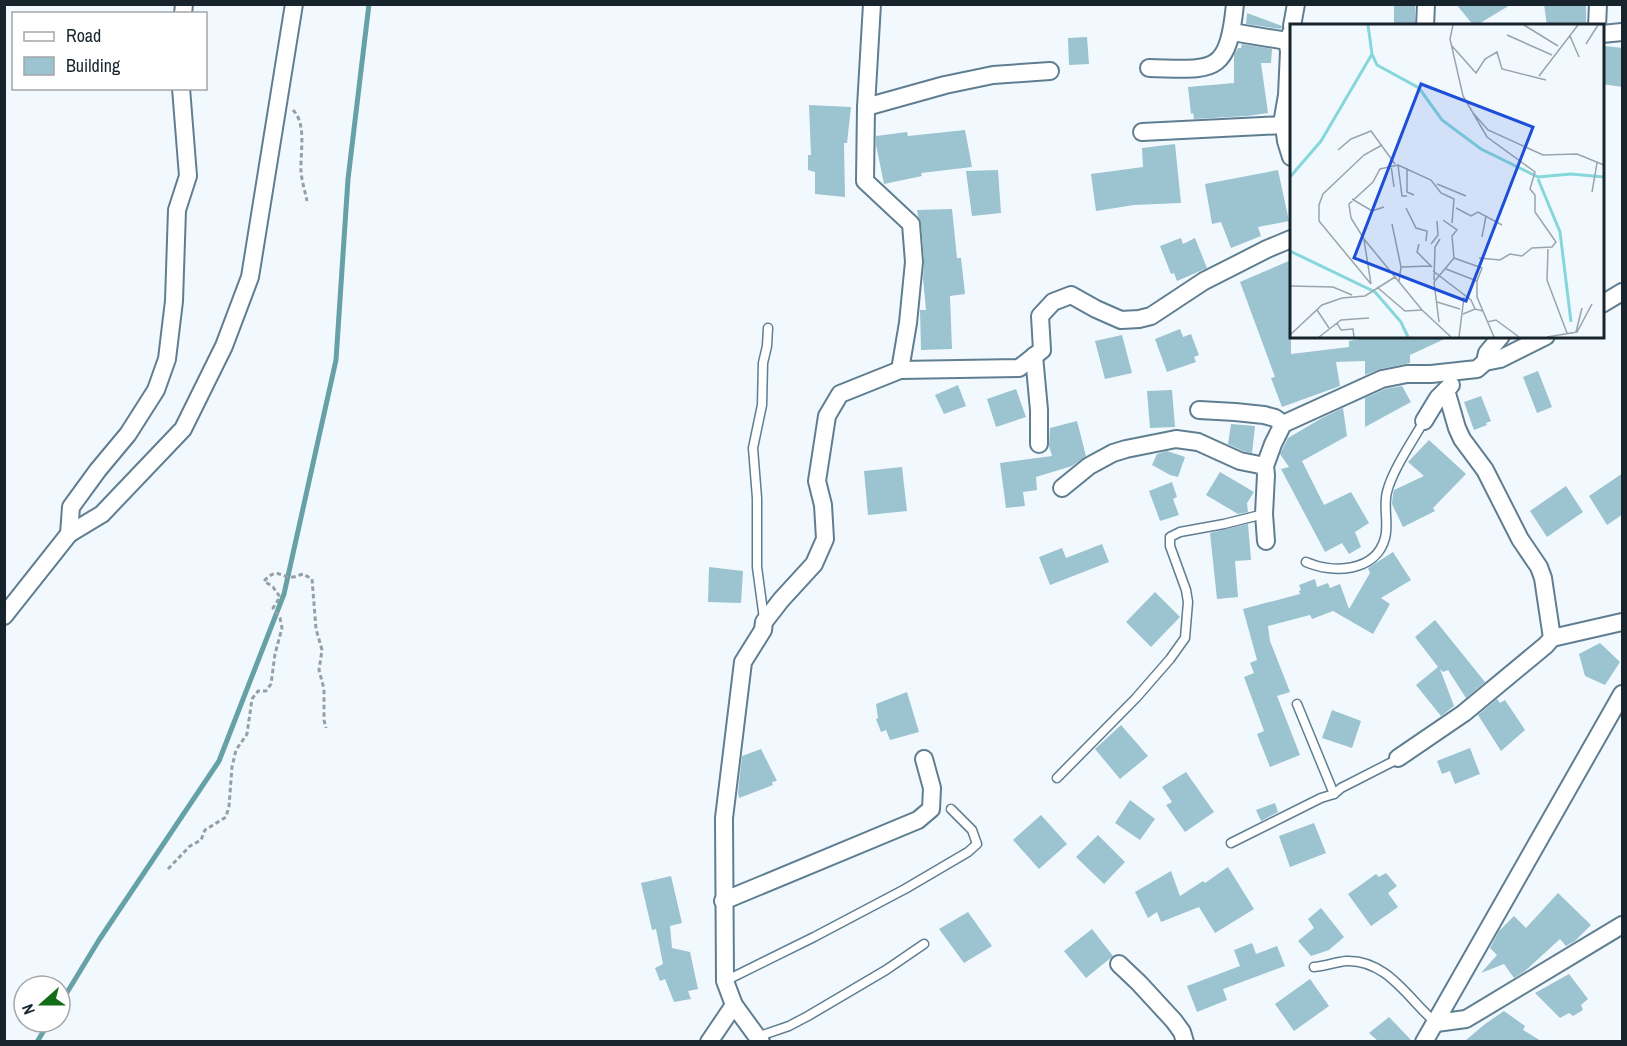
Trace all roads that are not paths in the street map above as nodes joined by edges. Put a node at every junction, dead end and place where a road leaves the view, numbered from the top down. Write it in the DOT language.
graph roads {
  1 [pos="294,4"];
  2 [pos="872,4"];
  3 [pos="1235,4"];
  4 [pos="1296,4"];
  5 [pos="1426,4"];
  6 [pos="1598,4"];
  7 [pos="1292,24"];
  8 [pos="1425,24"];
  9 [pos="1596,24"];
  10 [pos="1623,32"];
  11 [pos="1232,33"];
  12 [pos="1290,33"];
  13 [pos="1603,34"];
  14 [pos="1149,68"];
  15 [pos="1050,72"];
  16 [pos="181,90"];
  17 [pos="866,107"];
  18 [pos="1284,125"];
  19 [pos="1142,132"];
  20 [pos="1290,154"];
  21 [pos="1290,239"];
  22 [pos="1623,292"];
  23 [pos="1603,303"];
  24 [pos="768,328"];
  25 [pos="1499,338"];
  26 [pos="1542,338"];
  27 [pos="1034,356"];
  28 [pos="1485,362"];
  29 [pos="900,370"];
  30 [pos="1462,370"];
  31 [pos="1446,390"];
  32 [pos="1199,410"];
  33 [pos="1424,422"];
  34 [pos="1283,424"];
  35 [pos="1039,444"];
  36 [pos="1265,466"];
  37 [pos="1062,488"];
  38 [pos="1264,514"];
  39 [pos="69,534"];
  40 [pos="1266,541"];
  41 [pos="1306,562"];
  42 [pos="4,616"];
  43 [pos="764,622"];
  44 [pos="1623,622"];
  45 [pos="1552,638"];
  46 [pos="1623,694"];
  47 [pos="1297,704"];
  48 [pos="1398,758"];
  49 [pos="924,759"];
  50 [pos="1057,778"];
  51 [pos="1334,794"];
  52 [pos="951,809"];
  53 [pos="1231,843"];
  54 [pos="723,900"];
  55 [pos="1623,925"];
  56 [pos="924,944"];
  57 [pos="1119,964"];
  58 [pos="1314,968"];
  59 [pos="725,981"];
  60 [pos="734,1005"];
  61 [pos="1436,1023"];
  62 [pos="759,1039"];
  63 [pos="709,1041"];
  64 [pos="1185,1041"];
  65 [pos="1424,1041"];
  1 -- 39 [label="street"];
  2 -- 17 [label="street"];
  3 -- 11 [label="street"];
  4 -- 7 [label="street"];
  5 -- 8 [label="street"];
  6 -- 9 [label="street"];
  10 -- 13 [label="street"];
  11 -- 12 [label="street"];
  11 -- 14 [label="street"];
  12 -- 18 [label="street"];
  15 -- 17 [label="street"];
  16 -- 39 [label="street"];
  17 -- 29 [label="street"];
  18 -- 19 [label="street"];
  18 -- 20 [label="street"];
  21 -- 27 [label="street"];
  22 -- 23 [label="street"];
  24 -- 43 [label="lane"];
  25 -- 28 [label="street"];
  26 -- 28 [label="street"];
  27 -- 29 [label="street"];
  27 -- 35 [label="street"];
  28 -- 30 [label="street"];
  29 -- 43 [label="street"];
  30 -- 31 [label="street"];
  30 -- 34 [label="street"];
  31 -- 33 [label="street"];
  31 -- 45 [label="street"];
  32 -- 34 [label="street"];
  33 -- 41 [label="lane"];
  34 -- 36 [label="street"];
  36 -- 37 [label="street"];
  36 -- 38 [label="street"];
  38 -- 40 [label="street"];
  38 -- 50 [label="lane"];
  39 -- 42 [label="street"];
  43 -- 54 [label="street"];
  44 -- 45 [label="street"];
  45 -- 48 [label="street"];
  46 -- 61 [label="street"];
  47 -- 51 [label="lane"];
  48 -- 51 [label="lane"];
  49 -- 54 [label="street"];
  51 -- 53 [label="lane"];
  52 -- 59 [label="lane"];
  54 -- 59 [label="street"];
  55 -- 61 [label="street"];
  56 -- 62 [label="lane"];
  57 -- 64 [label="street"];
  58 -- 61 [label="lane"];
  59 -- 60 [label="street"];
  60 -- 62 [label="street"];
  60 -- 63 [label="street"];
  61 -- 65 [label="street"];
}
